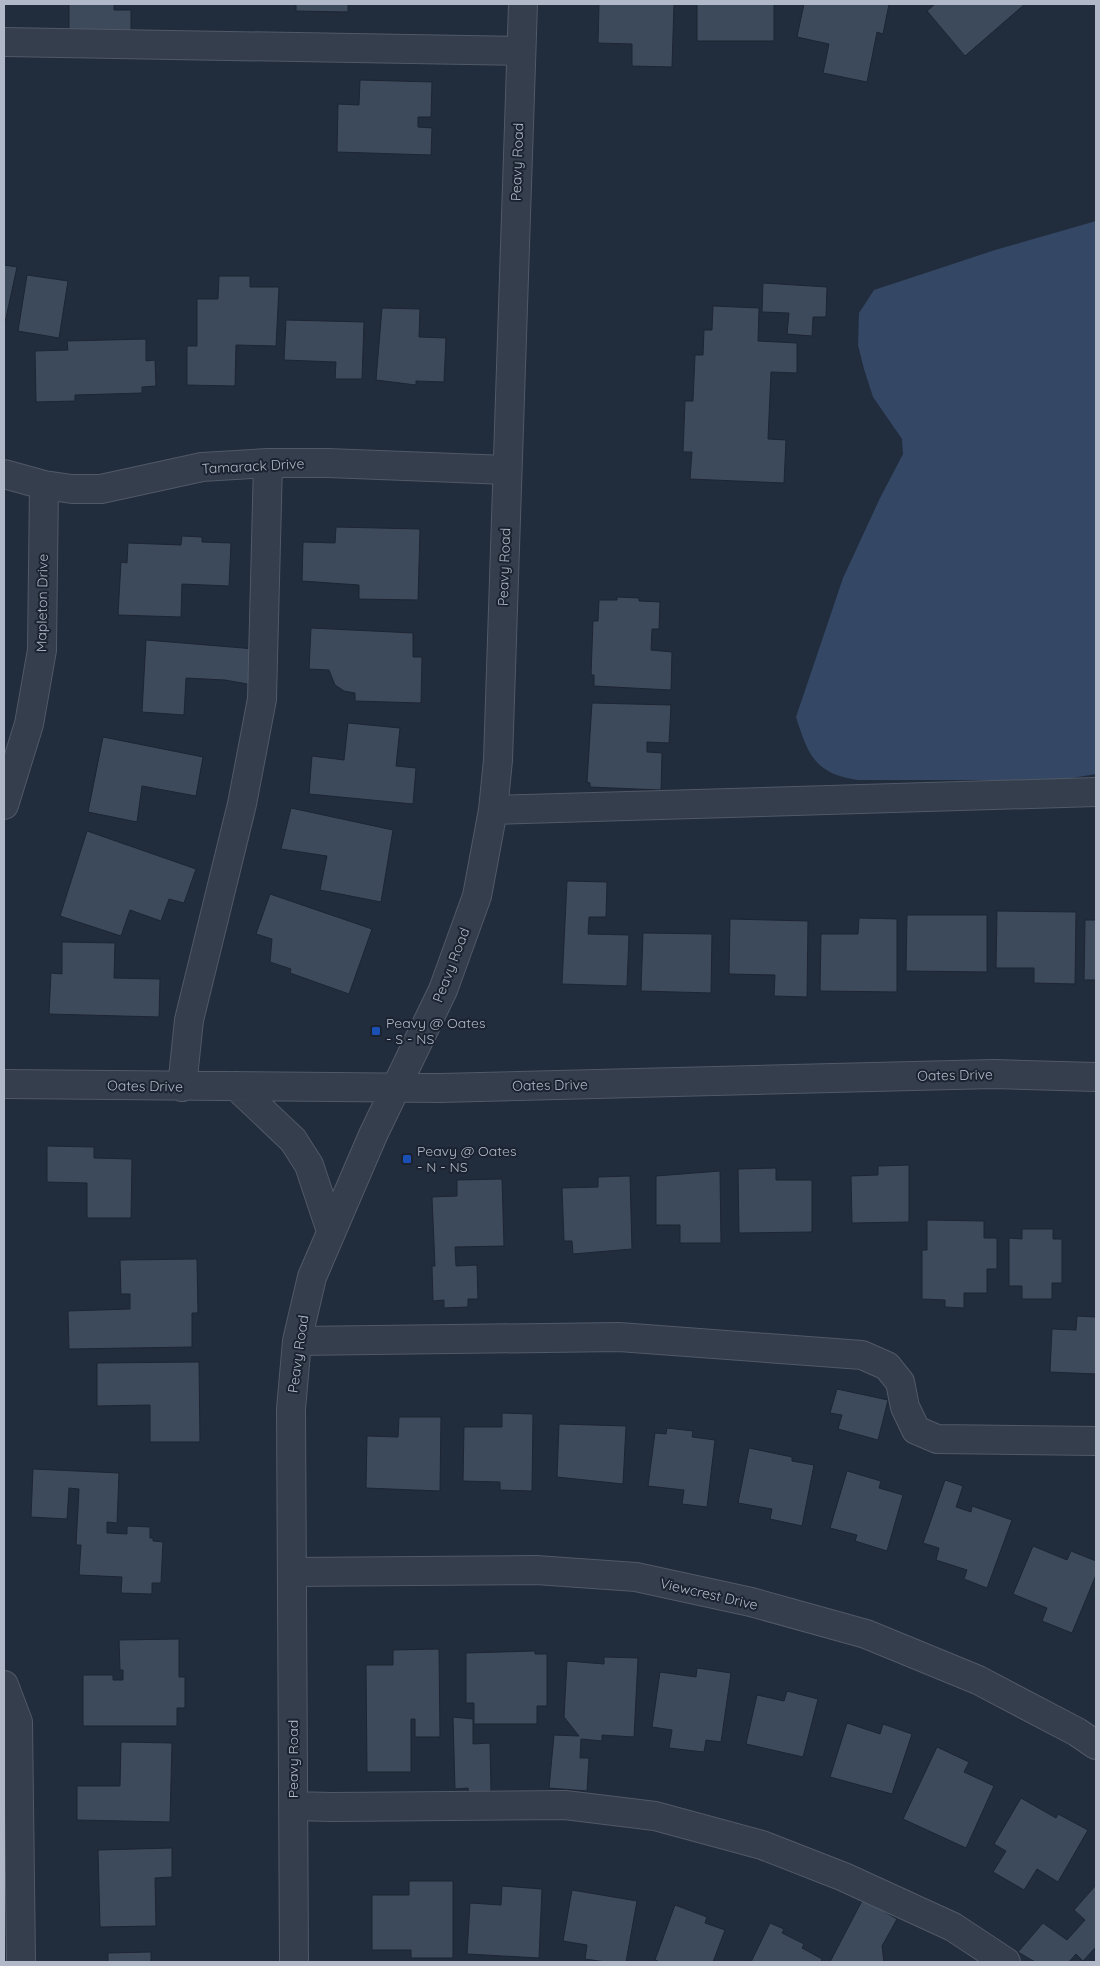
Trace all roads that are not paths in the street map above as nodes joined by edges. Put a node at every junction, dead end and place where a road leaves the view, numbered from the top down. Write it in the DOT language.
graph roads {
  1 [pos="523,4"];
  2 [pos="4,42"];
  3 [pos="521,51"];
  4 [pos="268,463"];
  5 [pos="507,470"];
  6 [pos="4,474"];
  7 [pos="44,485"];
  8 [pos="1096,792"];
  9 [pos="4,805"];
  10 [pos="493,810"];
  11 [pos="1096,1077"];
  12 [pos="4,1084"];
  13 [pos="182,1086"];
  14 [pos="236,1086"];
  15 [pos="395,1087"];
  16 [pos="331,1231"];
  17 [pos="298,1341"];
  18 [pos="1096,1441"];
  19 [pos="293,1572"];
  20 [pos="4,1684"];
  21 [pos="1096,1745"];
  22 [pos="293,1806"];
  23 [pos="21,1962"];
  24 [pos="294,1962"];
  25 [pos="1006,1962"];
  1 -- 3 [label="street, Peavy Road"];
  2 -- 3 [label="street"];
  3 -- 5 [label="street, Peavy Road"];
  4 -- 5 [label="street, Tamarack Drive"];
  4 -- 7 [label="street, Tamarack Drive"];
  4 -- 13 [label="street"];
  5 -- 10 [label="street, Peavy Road"];
  6 -- 7 [label="street, Tamarack Drive"];
  7 -- 9 [label="street, Mapleton Drive"];
  8 -- 10 [label="street"];
  10 -- 15 [label="street, Peavy Road"];
  11 -- 15 [label="street, Oates Drive"];
  12 -- 13 [label="street, Oates Drive"];
  13 -- 14 [label="street, Oates Drive"];
  14 -- 15 [label="street, Oates Drive"];
  14 -- 16 [label="street"];
  15 -- 16 [label="street, Peavy Road"];
  16 -- 17 [label="street, Peavy Road"];
  17 -- 18 [label="street"];
  17 -- 19 [label="street, Peavy Road"];
  19 -- 21 [label="street, Viewcrest Drive"];
  19 -- 22 [label="street, Peavy Road"];
  20 -- 23 [label="street"];
  22 -- 24 [label="street, Peavy Road"];
  22 -- 25 [label="street"];
}
